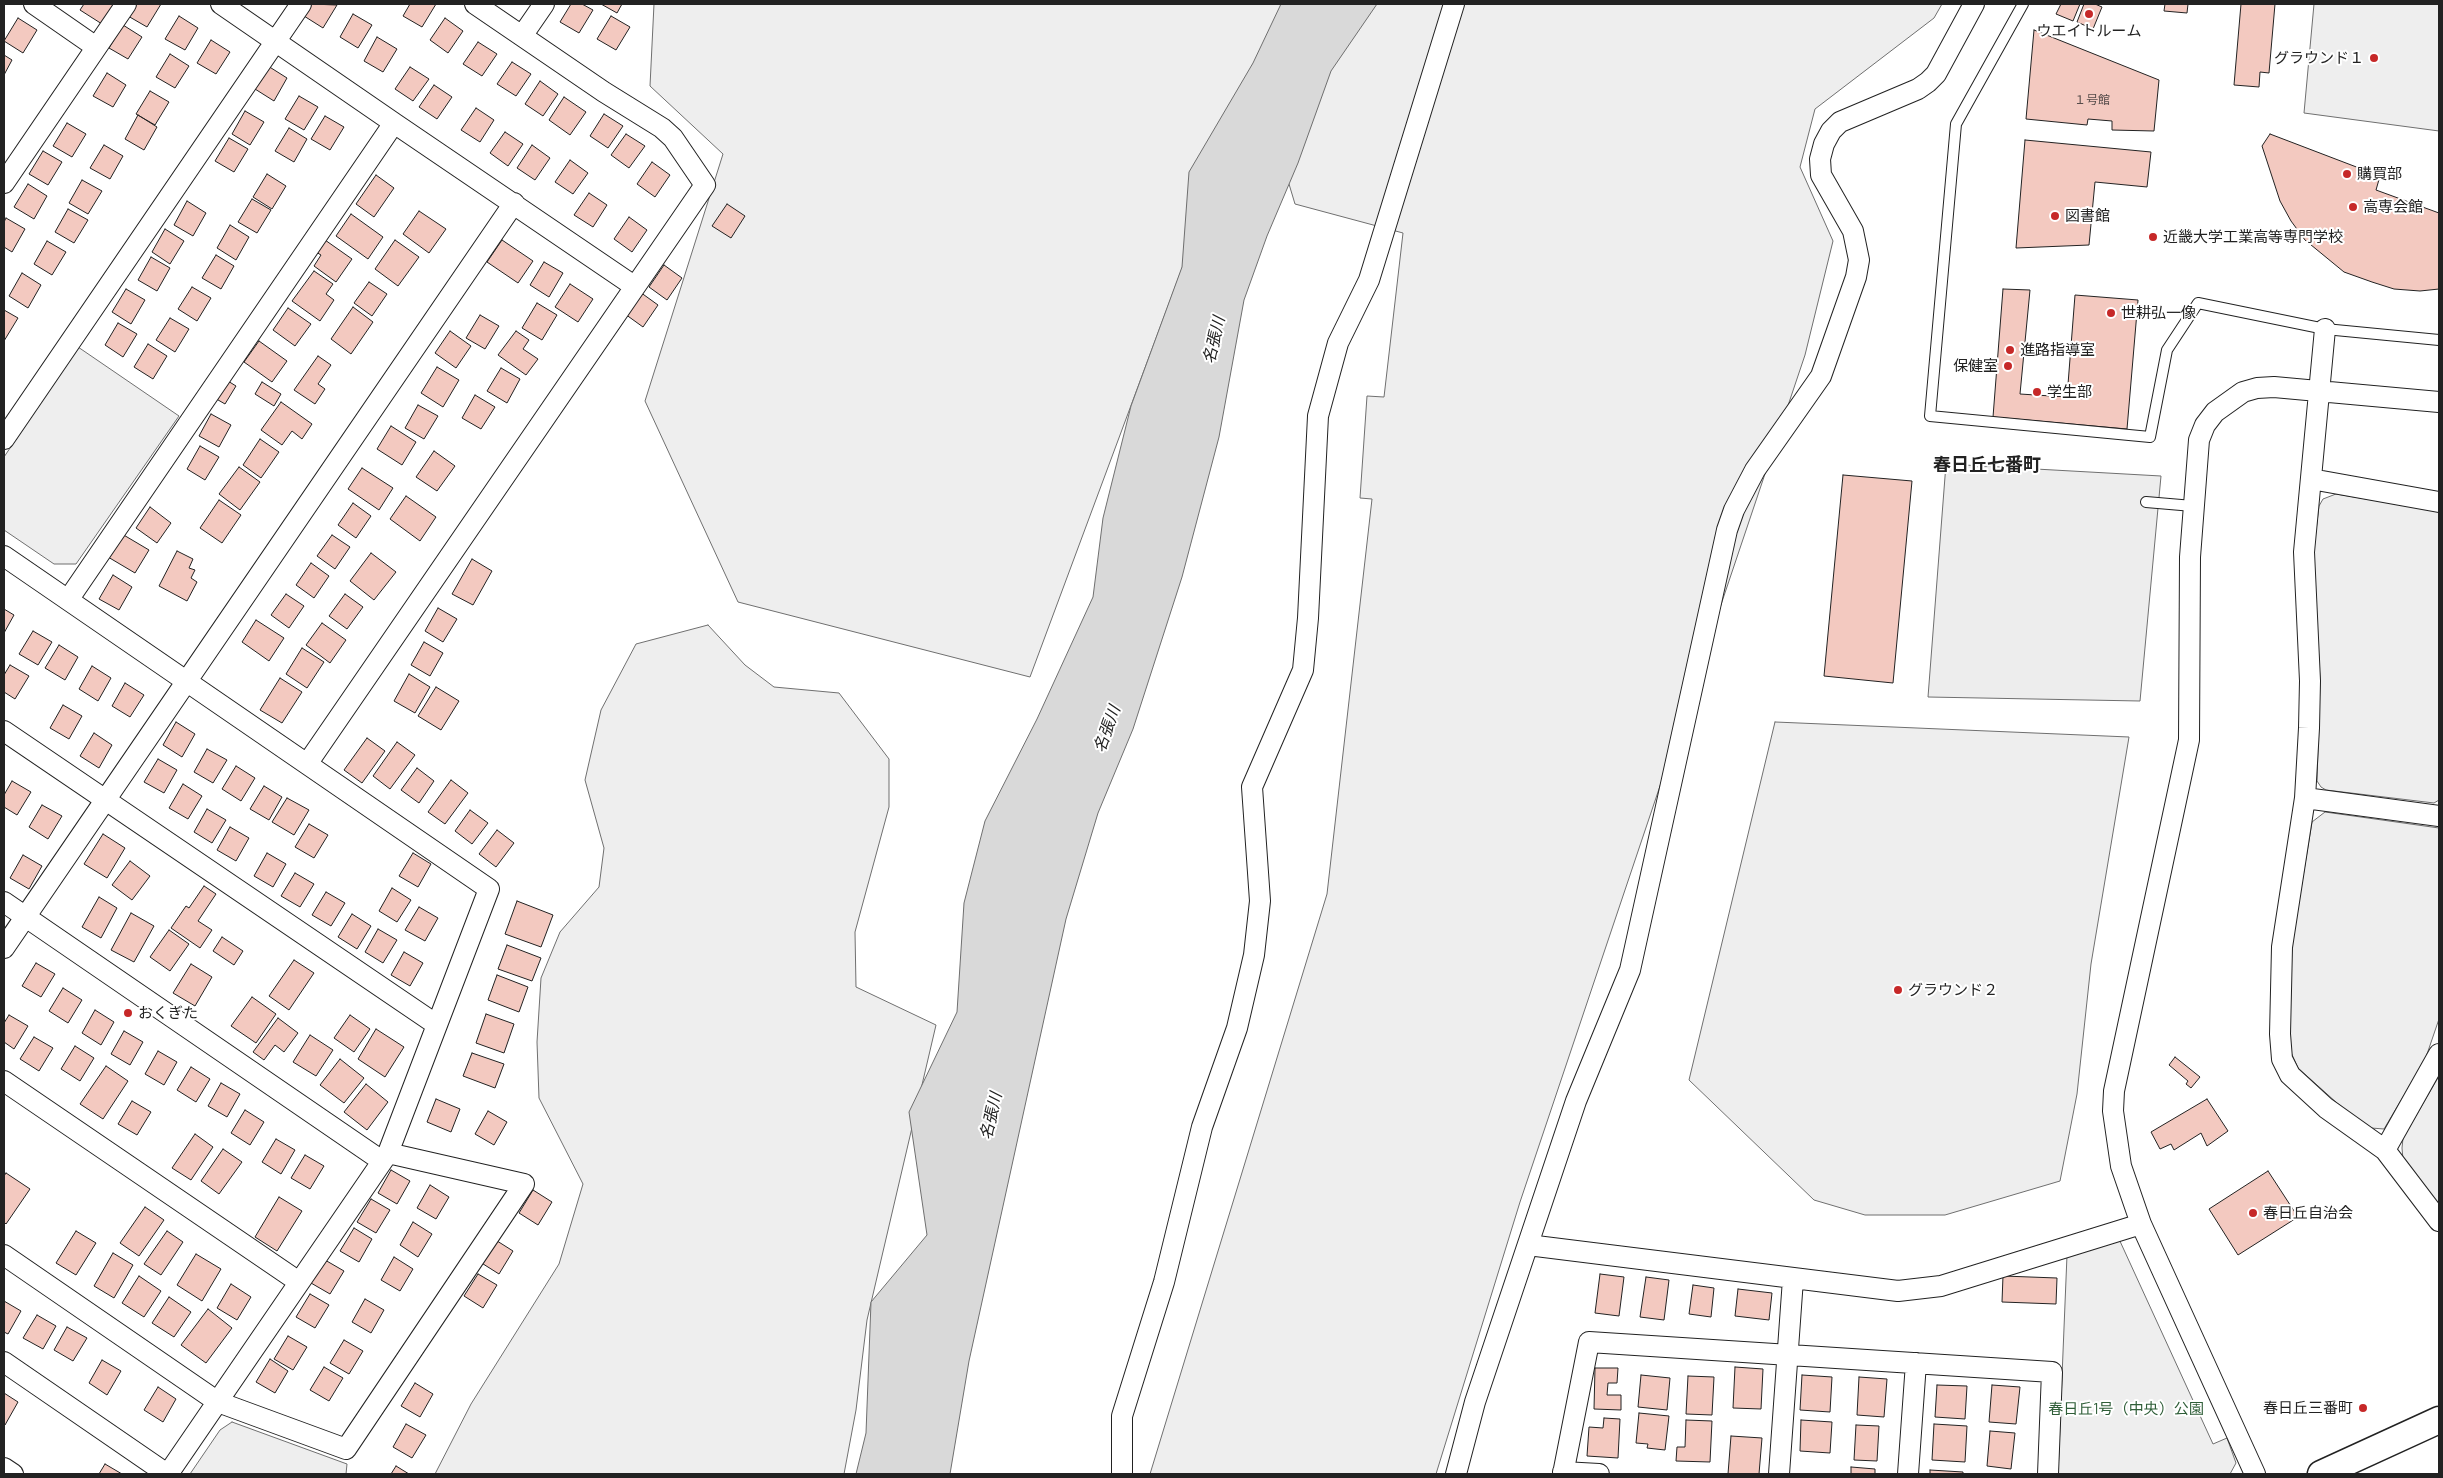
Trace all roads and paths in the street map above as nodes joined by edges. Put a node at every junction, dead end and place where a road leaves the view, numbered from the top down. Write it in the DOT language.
graph roads {
  1 [pos="34,4"];
  2 [pos="126,4"];
  3 [pos="221,4"];
  4 [pos="301,4"];
  5 [pos="475,4"];
  6 [pos="544,4"];
  7 [pos="1454,4"];
  8 [pos="1974,4"];
  9 [pos="2023,4"];
  10 [pos="522,36"];
  11 [pos="275,42"];
  12 [pos="96,47"];
  13 [pos="394,123"];
  14 [pos="4,183"];
  15 [pos="514,203"];
  16 [pos="634,286"];
  17 [pos="2325,329"];
  18 [pos="2439,340"];
  19 [pos="2318,391"];
  20 [pos="2439,402"];
  21 [pos="4,439"];
  22 [pos="2311,479"];
  23 [pos="2146,502"];
  24 [pos="2439,502"];
  25 [pos="2192,506"];
  26 [pos="4,556"];
  27 [pos="68,600"];
  28 [pos="187,681"];
  29 [pos="4,731"];
  30 [pos="307,764"];
  31 [pos="2305,798"];
  32 [pos="106,801"];
  33 [pos="2439,816"];
  34 [pos="4,902"];
  35 [pos="25,916"];
  36 [pos="4,948"];
  37 [pos="437,1025"];
  38 [pos="2439,1054"];
  39 [pos="4,1081"];
  40 [pos="2385,1150"];
  41 [pos="385,1157"];
  42 [pos="2439,1221"];
  43 [pos="2141,1224"];
  44 [pos="1528,1245"];
  45 [pos="4,1254"];
  46 [pos="1793,1279"];
  47 [pos="299,1282"];
  48 [pos="1789,1356"];
  49 [pos="4,1362"];
  50 [pos="1916,1362"];
  51 [pos="218,1402"];
  52 [pos="2439,1420"];
  53 [pos="4,1468"];
  54 [pos="1563,1473"];
  55 [pos="13,1474"];
  56 [pos="168,1474"];
  57 [pos="1122,1474"];
  58 [pos="1456,1474"];
  59 [pos="1599,1474"];
  60 [pos="1780,1474"];
  61 [pos="1908,1474"];
  62 [pos="2048,1474"];
  63 [pos="2255,1474"];
  64 [pos="2321,1474"];
  1 -- 12 [label="street"];
  2 -- 12 [label="street"];
  3 -- 11 [label="street"];
  4 -- 11 [label="street"];
  5 -- 10 [label="street"];
  6 -- 10 [label="street"];
  7 -- 57 [label="street"];
  8 -- 44 [label="street"];
  9 -- 17 [label="lane"];
  10 -- 16 [label="street"];
  11 -- 13 [label="street"];
  11 -- 21 [label="street"];
  12 -- 14 [label="street"];
  13 -- 15 [label="street"];
  13 -- 27 [label="street"];
  15 -- 16 [label="street"];
  15 -- 28 [label="street"];
  16 -- 30 [label="street"];
  17 -- 18 [label="lane"];
  17 -- 19 [label="street"];
  19 -- 20 [label="street"];
  19 -- 22 [label="street"];
  19 -- 25 [label="street"];
  22 -- 24 [label="street"];
  22 -- 31 [label="street"];
  23 -- 25 [label="lane"];
  25 -- 43 [label="street"];
  26 -- 27 [label="street"];
  27 -- 28 [label="street"];
  28 -- 30 [label="street"];
  28 -- 32 [label="street"];
  29 -- 32 [label="street"];
  30 -- 37 [label="street"];
  31 -- 33 [label="street"];
  31 -- 40 [label="street"];
  32 -- 35 [label="street"];
  32 -- 37 [label="street"];
  34 -- 35 [label="street"];
  35 -- 36 [label="street"];
  35 -- 41 [label="street"];
  37 -- 41 [label="street"];
  38 -- 40 [label="street"];
  39 -- 47 [label="street"];
  40 -- 42 [label="street"];
  41 -- 47 [label="street"];
  41 -- 51 [label="street"];
  43 -- 46 [label="street"];
  43 -- 63 [label="street"];
  44 -- 46 [label="street"];
  44 -- 58 [label="street"];
  45 -- 51 [label="street"];
  46 -- 48 [label="street"];
  47 -- 51 [label="street"];
  48 -- 50 [label="street"];
  48 -- 54 [label="street"];
  48 -- 60 [label="street"];
  49 -- 56 [label="street"];
  50 -- 61 [label="street"];
  50 -- 62 [label="street"];
  51 -- 56 [label="street"];
  52 -- 64 [label="street"];
  53 -- 55 [label="street"];
  54 -- 59 [label="street"];
}
